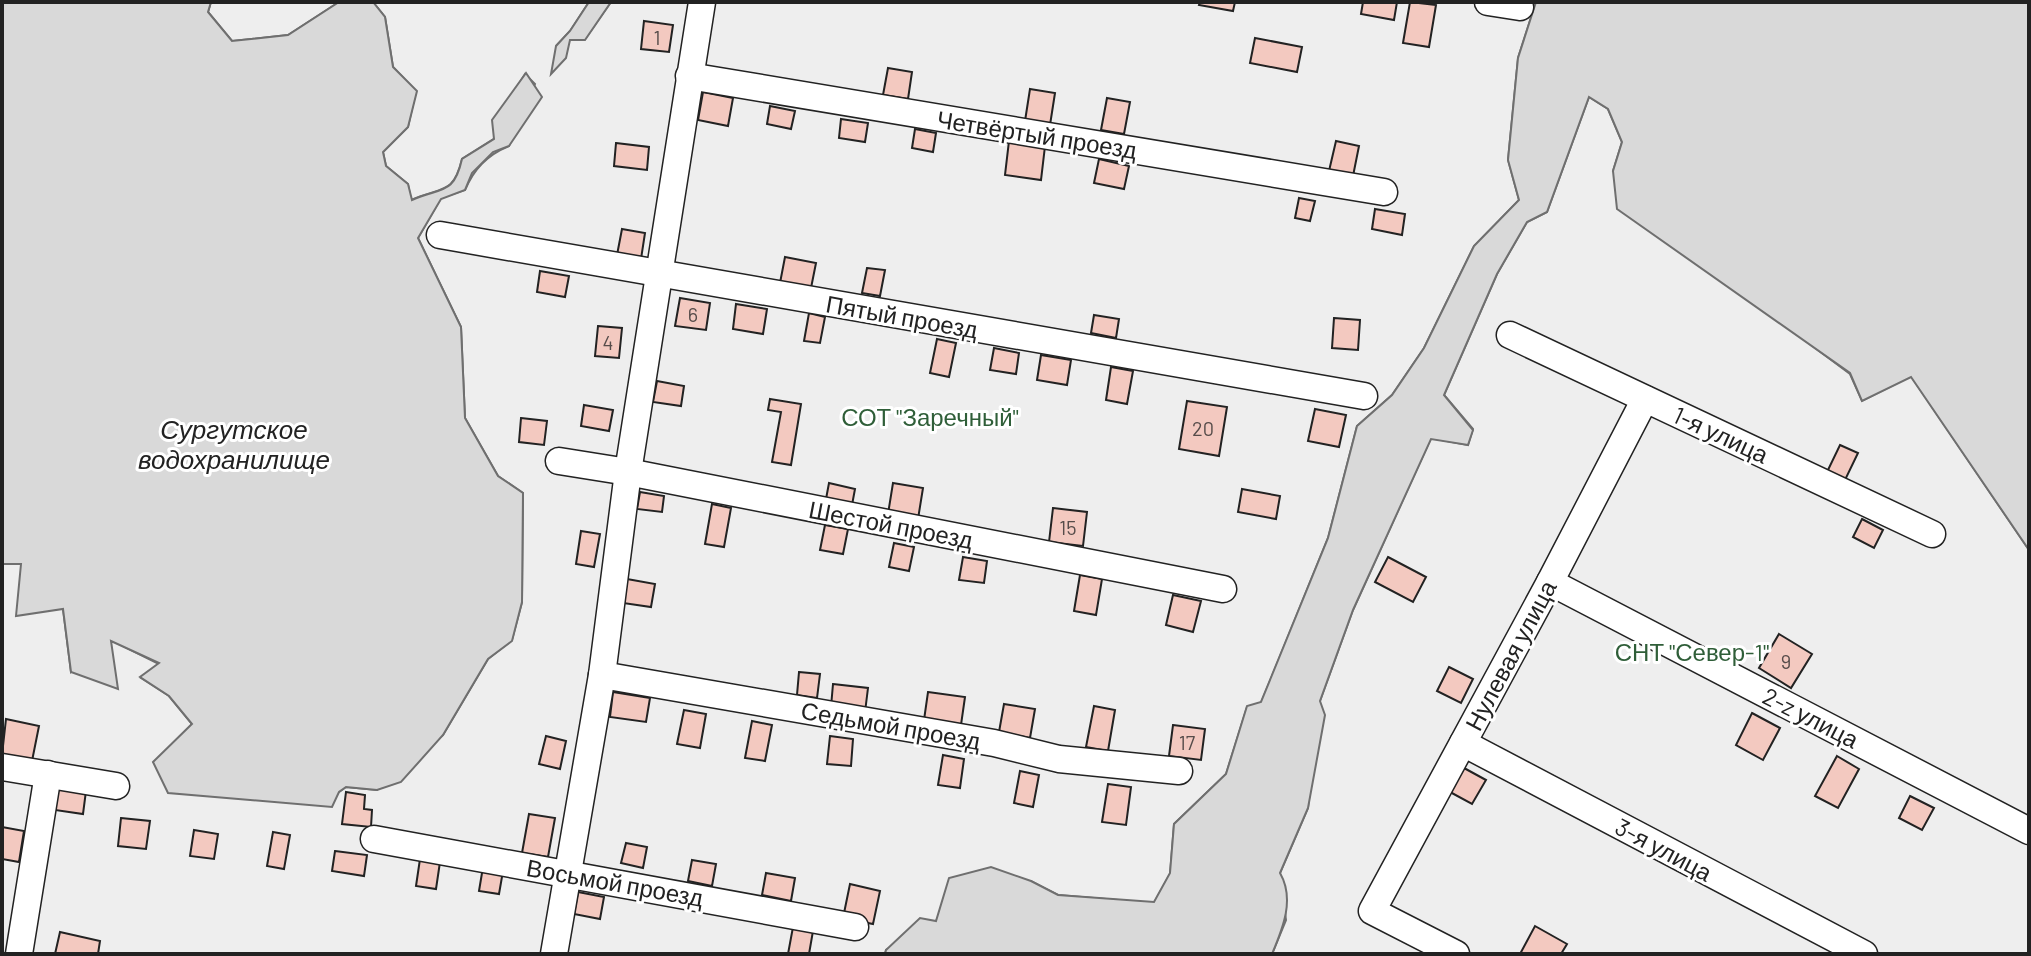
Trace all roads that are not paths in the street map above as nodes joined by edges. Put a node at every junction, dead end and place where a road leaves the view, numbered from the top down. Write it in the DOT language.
graph roads {
  1 [pos="702,2"];
  2 [pos="1488,2"];
  3 [pos="1520,7"];
  4 [pos="689,76"];
  5 [pos="1384,192"];
  6 [pos="440,235"];
  7 [pos="659,274"];
  8 [pos="1510,335"];
  9 [pos="1364,396"];
  10 [pos="1645,399"];
  11 [pos="559,461"];
  12 [pos="628,472"];
  13 [pos="1932,534"];
  14 [pos="1550,582"];
  15 [pos="1223,589"];
  16 [pos="602,675"];
  17 [pos="1463,743"];
  18 [pos="2,767"];
  19 [pos="1179,771"];
  20 [pos="48,774"];
  21 [pos="116,786"];
  22 [pos="2029,831"];
  23 [pos="374,839"];
  24 [pos="566,873"];
  25 [pos="855,927"];
  26 [pos="19,954"];
  27 [pos="554,954"];
  28 [pos="1456,954"];
  29 [pos="1864,954"];
  1 -- 4 [label="street"];
  2 -- 3 [label="street"];
  4 -- 5 [label="street, Четвёртый проезд"];
  4 -- 7 [label="street"];
  6 -- 7 [label="street, Пятый проезд"];
  7 -- 9 [label="street, Пятый проезд"];
  7 -- 12 [label="street"];
  8 -- 10 [label="street, 1-я улица"];
  10 -- 13 [label="street, 1-я улица"];
  10 -- 14 [label="street, Нулевая улица"];
  11 -- 12 [label="street, Шестой проезд"];
  12 -- 15 [label="street, Шестой проезд"];
  12 -- 16 [label="street"];
  14 -- 17 [label="street, Нулевая улица"];
  14 -- 22 [label="street, 2-z улица"];
  16 -- 19 [label="street, Седьмой проезд"];
  16 -- 24 [label="street"];
  17 -- 28 [label="street, Нулевая улица"];
  17 -- 29 [label="street, 3-я улица"];
  18 -- 20 [label="street"];
  20 -- 21 [label="street"];
  20 -- 26 [label="street"];
  23 -- 24 [label="street, Восьмой проезд"];
  24 -- 25 [label="street, Восьмой проезд"];
  24 -- 27 [label="street"];
}
